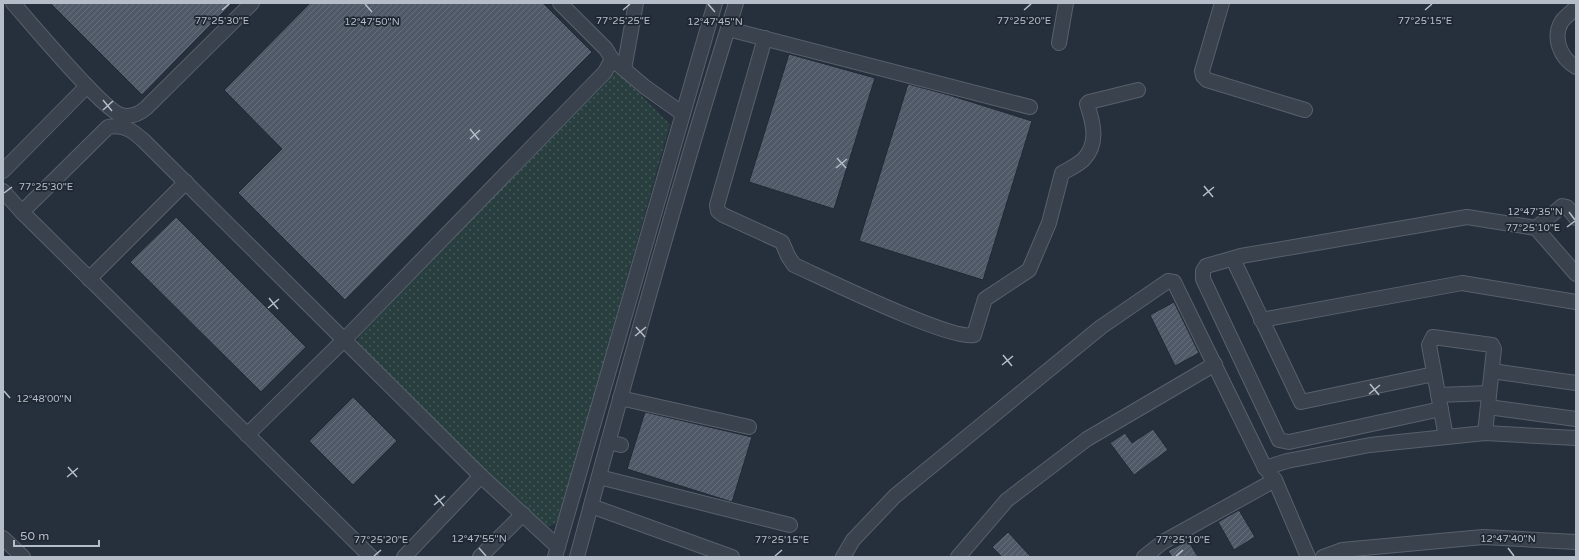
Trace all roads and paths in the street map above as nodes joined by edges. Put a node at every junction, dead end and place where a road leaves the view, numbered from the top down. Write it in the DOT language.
graph roads {
  1 [pos="13,3"];
  2 [pos="252,3"];
  3 [pos="560,3"];
  4 [pos="636,3"];
  5 [pos="715,3"];
  6 [pos="736,3"];
  7 [pos="1066,3"];
  8 [pos="1222,3"];
  9 [pos="1576,7"];
  10 [pos="728,29"];
  11 [pos="765,38"];
  12 [pos="1059,43"];
  13 [pos="612,59"];
  14 [pos="1576,67"];
  15 [pos="624,69"];
  16 [pos="87,86"];
  17 [pos="1138,90"];
  18 [pos="1030,107"];
  19 [pos="1305,110"];
  20 [pos="683,114"];
  21 [pos="3,171"];
  22 [pos="186,182"];
  23 [pos="3,191"];
  24 [pos="22,212"];
  25 [pos="1576,218"];
  26 [pos="1536,228"];
  27 [pos="1233,259"];
  28 [pos="1576,274"];
  29 [pos="89,279"];
  30 [pos="631,294"];
  31 [pos="648,298"];
  32 [pos="1576,302"];
  33 [pos="1262,320"];
  34 [pos="345,339"];
  35 [pos="1215,364"];
  36 [pos="1492,372"];
  37 [pos="1434,374"];
  38 [pos="1576,383"];
  39 [pos="1438,395"];
  40 [pos="620,398"];
  41 [pos="1488,400"];
  42 [pos="1441,409"];
  43 [pos="1576,419"];
  44 [pos="749,427"];
  45 [pos="1484,433"];
  46 [pos="248,435"];
  47 [pos="1446,437"];
  48 [pos="1576,438"];
  49 [pos="1265,468"];
  50 [pos="481,476"];
  51 [pos="599,477"];
  52 [pos="1275,480"];
  53 [pos="591,506"];
  54 [pos="523,514"];
  55 [pos="790,525"];
  56 [pos="3,538"];
  57 [pos="1576,542"];
  58 [pos="557,552"];
  59 [pos="23,557"];
  60 [pos="371,557"];
  61 [pos="404,557"];
  62 [pos="480,557"];
  63 [pos="577,557"];
  64 [pos="732,557"];
  65 [pos="843,557"];
  66 [pos="958,557"];
  67 [pos="1144,557"];
  68 [pos="1308,557"];
  69 [pos="1323,557"];
  1 -- 16 [label="street"];
  2 -- 16 [label="street"];
  3 -- 13 [label="street"];
  4 -- 15 [label="street"];
  5 -- 20 [label="street"];
  6 -- 10 [label="street"];
  7 -- 12 [label="street"];
  8 -- 19 [label="street"];
  9 -- 14 [label="street"];
  10 -- 11 [label="street"];
  10 -- 31 [label="street"];
  11 -- 17 [label="street"];
  11 -- 18 [label="street"];
  13 -- 15 [label="street"];
  13 -- 34 [label="street"];
  15 -- 20 [label="street"];
  16 -- 21 [label="street"];
  20 -- 30 [label="street"];
  22 -- 24 [label="street"];
  22 -- 29 [label="street"];
  22 -- 34 [label="street"];
  23 -- 24 [label="street"];
  24 -- 29 [label="street"];
  25 -- 26 [label="street"];
  26 -- 27 [label="street"];
  26 -- 28 [label="street"];
  27 -- 33 [label="street"];
  27 -- 42 [label="street"];
  29 -- 46 [label="street"];
  30 -- 31 [label="street"];
  30 -- 58 [label="street"];
  31 -- 40 [label="street"];
  32 -- 33 [label="street"];
  33 -- 37 [label="street"];
  34 -- 46 [label="street"];
  34 -- 50 [label="street"];
  35 -- 49 [label="street"];
  35 -- 65 [label="street"];
  35 -- 66 [label="street"];
  36 -- 37 [label="street"];
  36 -- 38 [label="street"];
  36 -- 41 [label="street"];
  37 -- 39 [label="street"];
  39 -- 41 [label="street"];
  39 -- 42 [label="street"];
  40 -- 44 [label="street"];
  40 -- 51 [label="street"];
  41 -- 43 [label="street"];
  41 -- 45 [label="street"];
  42 -- 47 [label="street"];
  45 -- 47 [label="street"];
  45 -- 48 [label="street"];
  46 -- 60 [label="street"];
  47 -- 49 [label="street"];
  49 -- 52 [label="street"];
  50 -- 54 [label="street"];
  50 -- 61 [label="street"];
  51 -- 53 [label="street"];
  51 -- 55 [label="street"];
  52 -- 67 [label="street"];
  52 -- 68 [label="street"];
  53 -- 63 [label="street"];
  53 -- 64 [label="street"];
  54 -- 58 [label="street"];
  54 -- 62 [label="street"];
  56 -- 59 [label="street"];
  57 -- 69 [label="street"];
}
